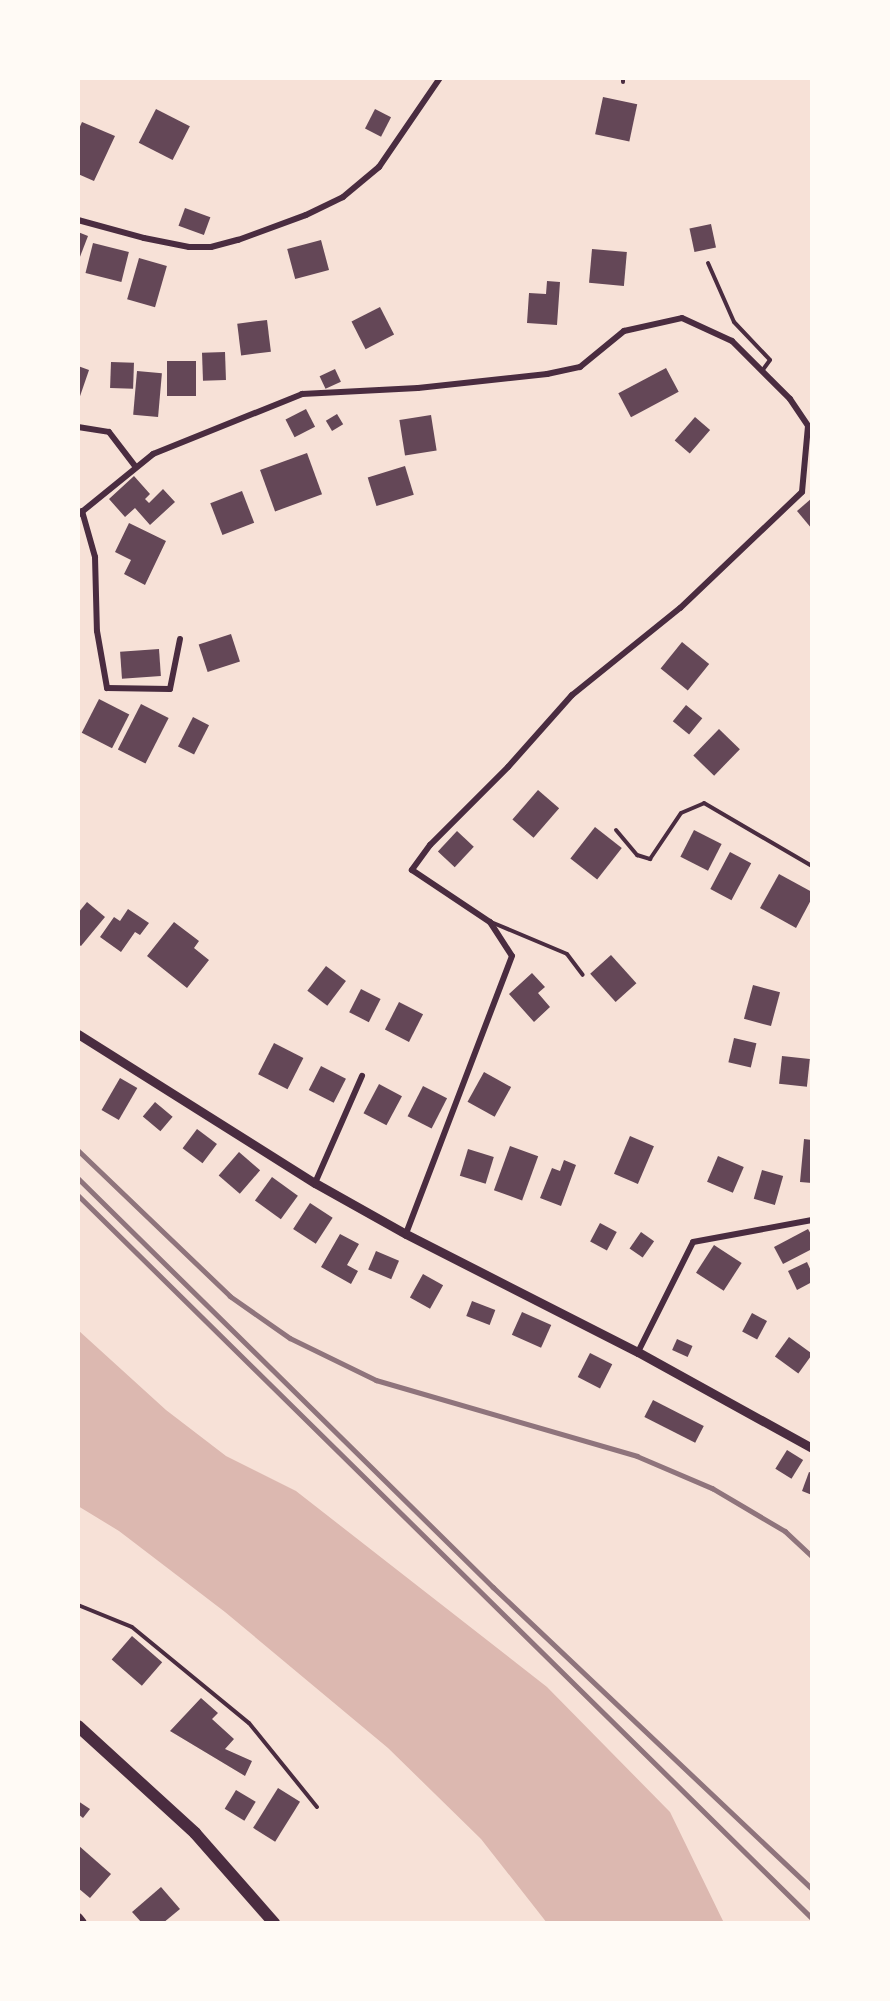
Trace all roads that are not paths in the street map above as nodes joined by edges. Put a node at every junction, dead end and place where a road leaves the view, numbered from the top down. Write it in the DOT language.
graph roads {
  1 [pos="440,78"];
  2 [pos="78,220"];
  3 [pos="708,263"];
  4 [pos="762,371"];
  5 [pos="78,427"];
  6 [pos="810,427"];
  7 [pos="135,466"];
  8 [pos="80,513"];
  9 [pos="180,639"];
  10 [pos="616,830"];
  11 [pos="812,866"];
  12 [pos="490,922"];
  13 [pos="583,975"];
  14 [pos="78,1034"];
  15 [pos="362,1076"];
  16 [pos="315,1183"];
  17 [pos="812,1220"];
  18 [pos="406,1234"];
  19 [pos="638,1352"];
  20 [pos="812,1448"];
  21 [pos="78,1605"];
  22 [pos="78,1726"];
  23 [pos="317,1807"];
  24 [pos="78,1918"];
  25 [pos="82,1923"];
  26 [pos="274,1923"];
  1 -- 2 [label="street"];
  3 -- 4 [label="lane"];
  4 -- 6 [label="street"];
  4 -- 7 [label="street"];
  5 -- 7 [label="street"];
  6 -- 12 [label="street"];
  7 -- 8 [label="street"];
  8 -- 9 [label="street"];
  10 -- 11 [label="lane"];
  12 -- 13 [label="lane"];
  12 -- 18 [label="street"];
  14 -- 16 [label="street"];
  15 -- 16 [label="street"];
  16 -- 18 [label="street"];
  17 -- 19 [label="street"];
  18 -- 19 [label="street"];
  19 -- 20 [label="street"];
  21 -- 23 [label="lane"];
  22 -- 26 [label="main road"];
  24 -- 25 [label="main road"];
}
